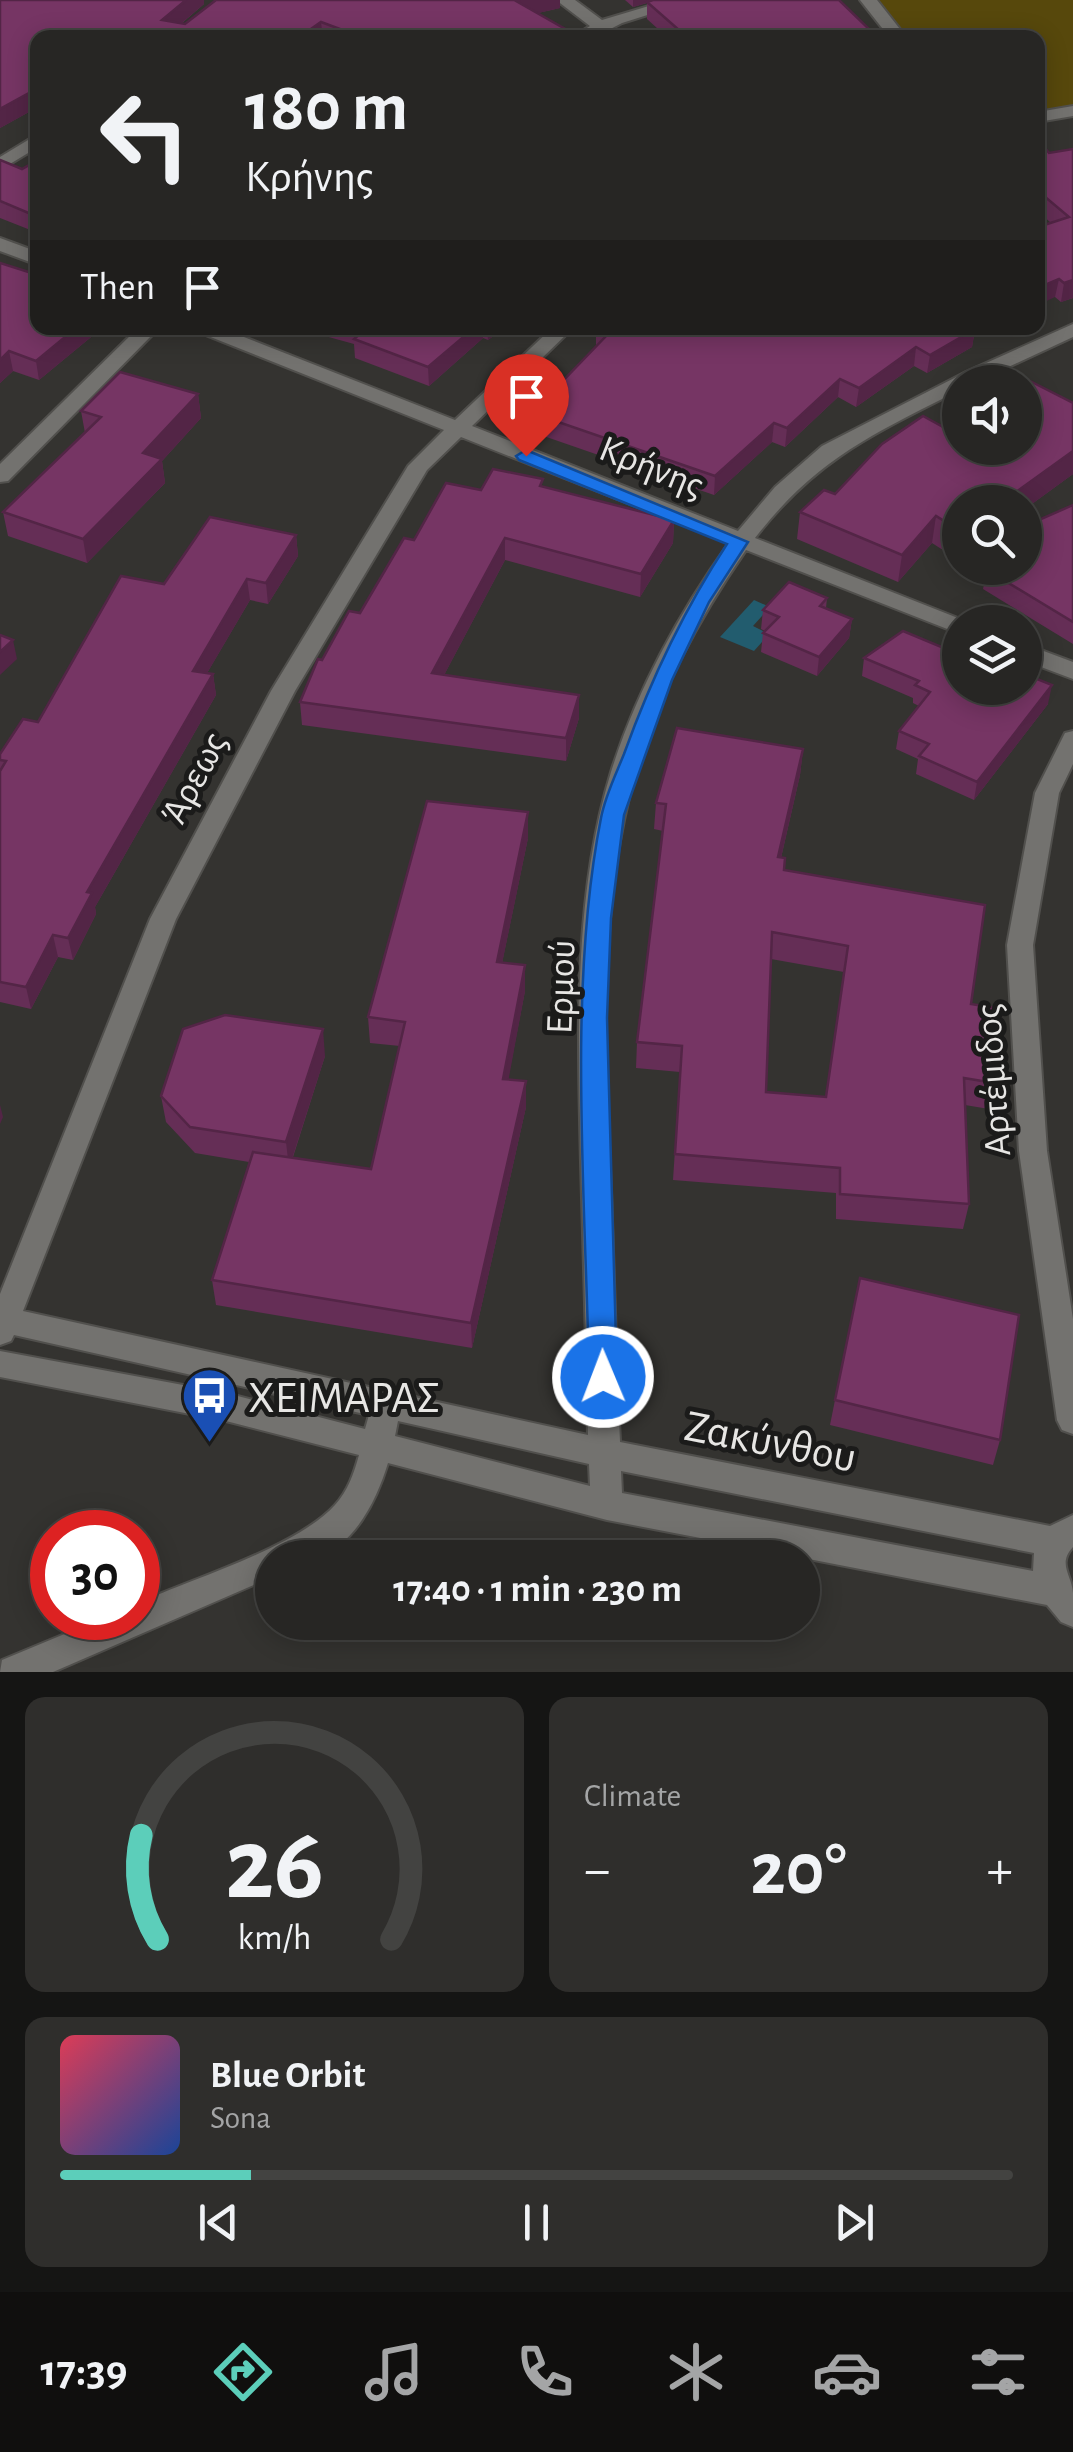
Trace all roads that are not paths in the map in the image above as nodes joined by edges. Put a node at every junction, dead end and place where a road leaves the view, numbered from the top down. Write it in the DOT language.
graph roads {
  1 [pos="564,0"];
  2 [pos="687,0"];
  3 [pos="868,0"];
  4 [pos="602,27"];
  5 [pos="596,30"];
  6 [pos="892,30"];
  7 [pos="1073,111"];
  8 [pos="1045,116"];
  9 [pos="30,144"];
  10 [pos="0,165"];
  11 [pos="0,244"];
  12 [pos="30,256"];
  13 [pos="1073,330"];
  14 [pos="142,335"];
  15 [pos="223,335"];
  16 [pos="555,335"];
  17 [pos="454,427"];
  18 [pos="0,476"];
  19 [pos="738,542"];
  20 [pos="942,620"];
  21 [pos="1042,659"];
  22 [pos="1073,671"];
  23 [pos="1073,739"];
  24 [pos="2,1323"];
  25 [pos="0,1364"];
  26 [pos="387,1404"];
  27 [pos="1073,1420"];
  28 [pos="376,1448"];
  29 [pos="604,1453"];
  30 [pos="607,1504"];
  31 [pos="1064,1536"];
  32 [pos="319,1540"];
  33 [pos="255,1567"];
  34 [pos="1064,1601"];
  35 [pos="14,1672"];
  1 -- 4 [label="street"];
  2 -- 4 [label="street"];
  3 -- 6 [label="street"];
  4 -- 5 [label="street"];
  7 -- 8 [label="street"];
  9 -- 10 [label="street"];
  11 -- 12 [label="street"];
  13 -- 19 [label="street, Ερμού"];
  14 -- 18 [label="street"];
  15 -- 17 [label="street, Κρήνης"];
  16 -- 17 [label="street, Άρεως"];
  17 -- 19 [label="street, Κρήνης"];
  17 -- 24 [label="street, Άρεως"];
  19 -- 20 [label="street, Κρήνης"];
  19 -- 29 [label="street, Ερμού"];
  21 -- 22 [label="street"];
  23 -- 27 [label="street, Αρτέμιδος"];
  24 -- 26 [label="street, Ζακύνθου"];
  25 -- 28 [label="street"];
  26 -- 28 [label="street"];
  26 -- 29 [label="street, Ζακύνθου"];
  28 -- 30 [label="street"];
  28 -- 32 [label="street"];
  29 -- 30 [label="street, Ερμού"];
  29 -- 31 [label="street, Ζακύνθου"];
  30 -- 34 [label="street"];
  31 -- 34 [label="street"];
  33 -- 35 [label="street"];
}
